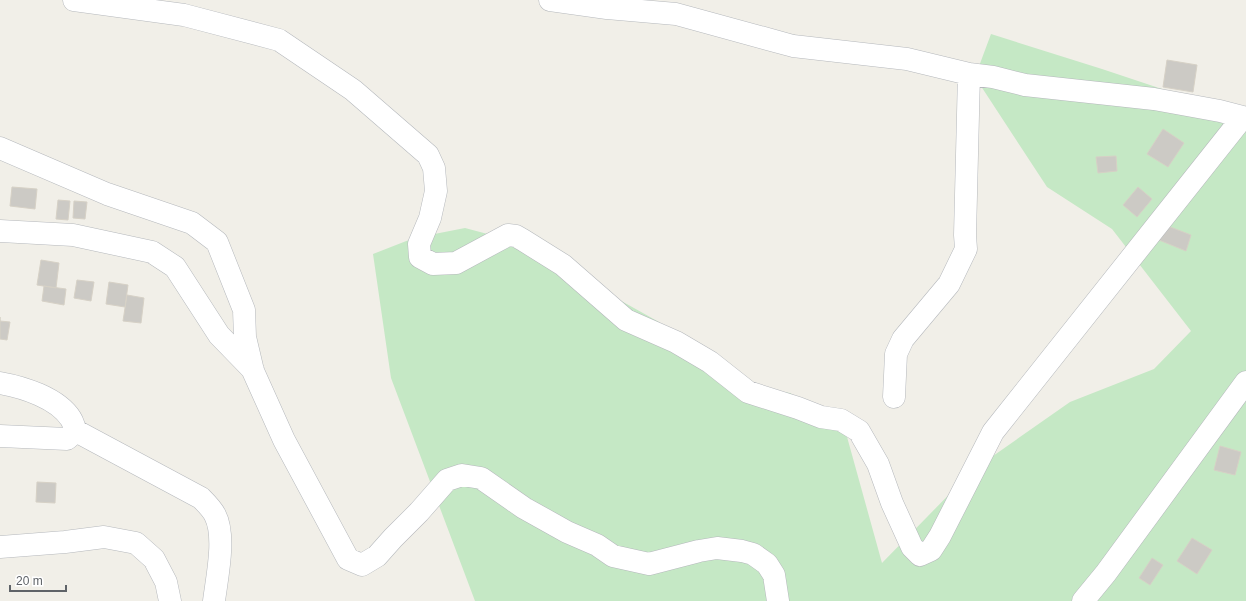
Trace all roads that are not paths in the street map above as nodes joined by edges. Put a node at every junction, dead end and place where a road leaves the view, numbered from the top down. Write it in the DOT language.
graph roads {
  1 [pos="74,0"];
  2 [pos="550,0"];
  3 [pos="969,74"];
  4 [pos="1244,117"];
  5 [pos="0,148"];
  6 [pos="0,231"];
  7 [pos="253,370"];
  8 [pos="1246,382"];
  9 [pos="0,383"];
  10 [pos="894,397"];
  11 [pos="76,430"];
  12 [pos="0,436"];
  13 [pos="0,547"];
  14 [pos="170,601"];
  15 [pos="214,601"];
  16 [pos="778,601"];
  17 [pos="1083,601"];
  1 -- 4 [label="street"];
  2 -- 3 [label="street"];
  3 -- 4 [label="street"];
  3 -- 10 [label="street"];
  5 -- 7 [label="street"];
  6 -- 7 [label="street"];
  7 -- 16 [label="street"];
  8 -- 17 [label="street"];
  9 -- 11 [label="street"];
  11 -- 12 [label="street"];
  11 -- 15 [label="street"];
  13 -- 14 [label="street"];
}
